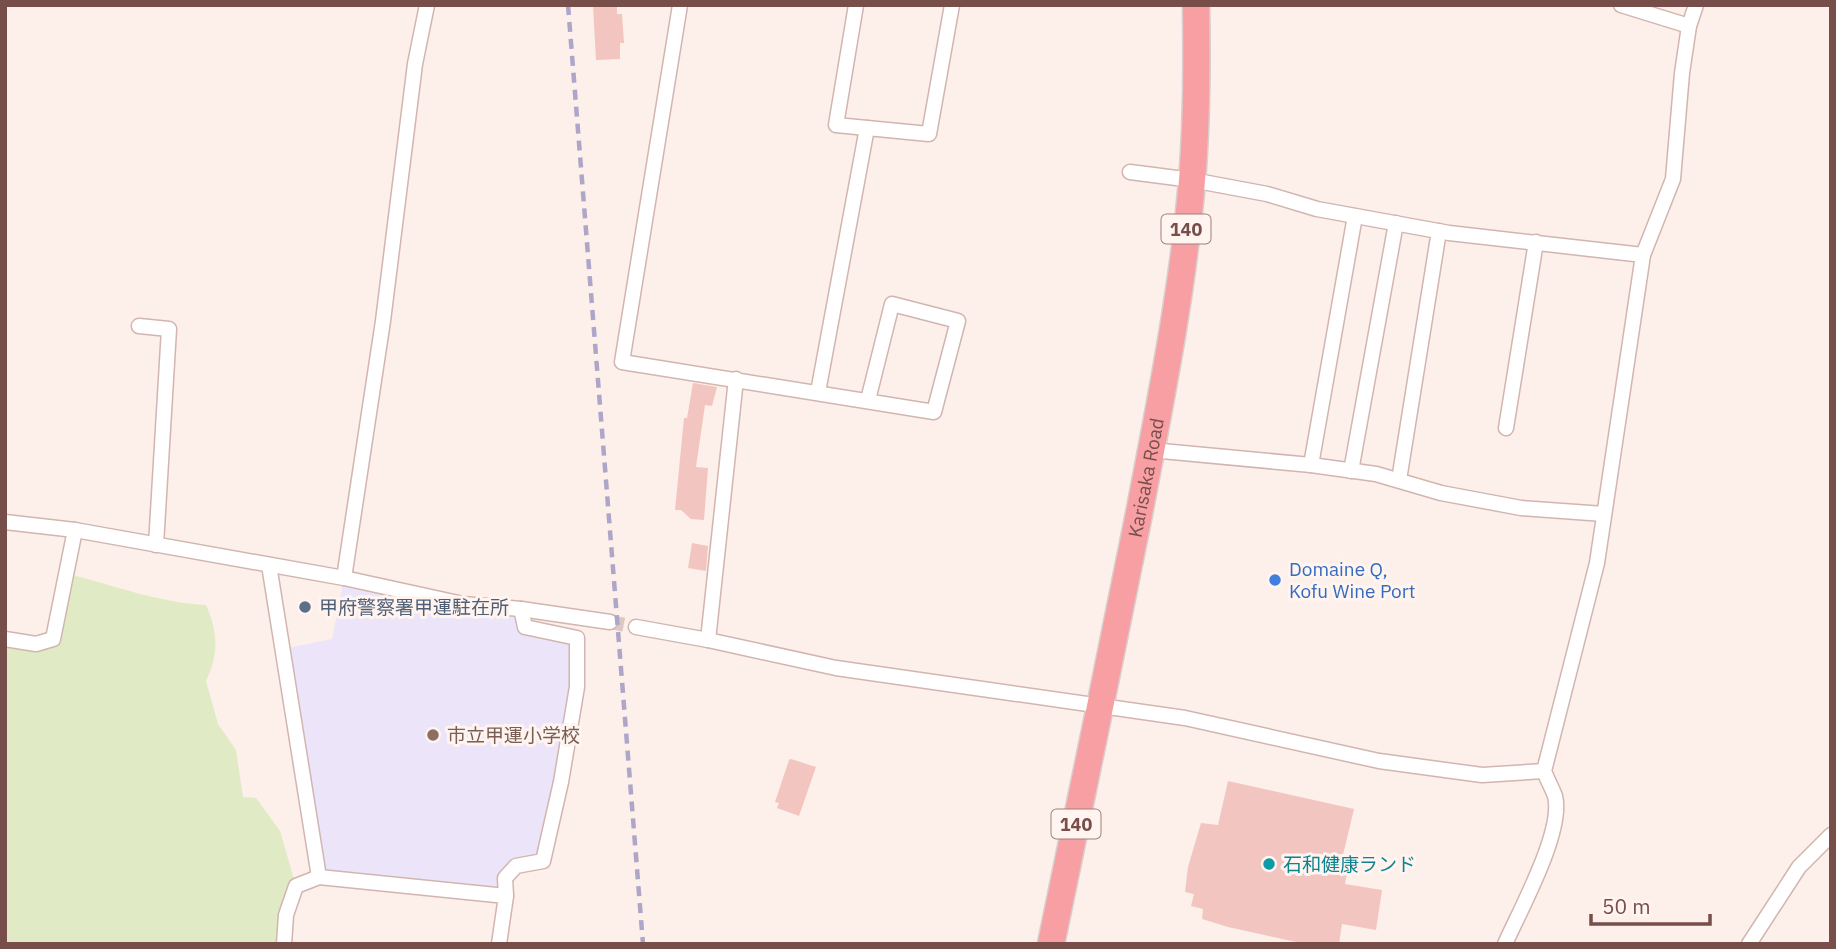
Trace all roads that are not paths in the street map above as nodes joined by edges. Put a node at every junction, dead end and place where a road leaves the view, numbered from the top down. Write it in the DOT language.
graph roads {
  1 [pos="427,5"];
  2 [pos="680,5"];
  3 [pos="856,5"];
  4 [pos="952,5"];
  5 [pos="1196,5"];
  6 [pos="1621,5"];
  7 [pos="1696,5"];
  8 [pos="1689,26"];
  9 [pos="867,128"];
  10 [pos="1130,172"];
  11 [pos="1192,180"];
  12 [pos="1354,216"];
  13 [pos="1396,223"];
  14 [pos="1439,231"];
  15 [pos="1536,242"];
  16 [pos="1643,255"];
  17 [pos="138,326"];
  18 [pos="736,379"];
  19 [pos="818,392"];
  20 [pos="869,400"];
  21 [pos="1506,428"];
  22 [pos="1151,450"];
  23 [pos="1311,465"];
  24 [pos="1351,471"];
  25 [pos="1399,480"];
  26 [pos="1604,514"];
  27 [pos="5,522"];
  28 [pos="75,530"];
  29 [pos="156,545"];
  30 [pos="269,565"];
  31 [pos="344,578"];
  32 [pos="521,609"];
  33 [pos="610,622"];
  34 [pos="635,627"];
  35 [pos="5,639"];
  36 [pos="708,640"];
  37 [pos="1101,705"];
  38 [pos="1544,771"];
  39 [pos="1831,835"];
  40 [pos="319,877"];
  41 [pos="506,896"];
  42 [pos="284,944"];
  43 [pos="499,944"];
  44 [pos="1051,944"];
  45 [pos="1506,944"];
  46 [pos="1749,944"];
  1 -- 31 [label="street"];
  2 -- 18 [label="street"];
  3 -- 9 [label="street"];
  4 -- 9 [label="street"];
  5 -- 11 [label="highway, Karisaka Road / 140"];
  6 -- 8 [label="street"];
  7 -- 8 [label="street"];
  8 -- 16 [label="street"];
  9 -- 19 [label="street"];
  10 -- 11 [label="street"];
  11 -- 12 [label="street"];
  11 -- 22 [label="highway, Karisaka Road / 140"];
  12 -- 13 [label="street"];
  12 -- 23 [label="street"];
  13 -- 14 [label="street"];
  13 -- 24 [label="street"];
  14 -- 15 [label="street"];
  14 -- 25 [label="street"];
  15 -- 16 [label="street"];
  15 -- 21 [label="street"];
  16 -- 26 [label="street"];
  17 -- 29 [label="street"];
  18 -- 19 [label="street"];
  18 -- 36 [label="street"];
  19 -- 20 [label="street"];
  20 -- 20 [label="street"];
  22 -- 23 [label="street"];
  22 -- 37 [label="highway, Karisaka Road / 140"];
  23 -- 24 [label="street"];
  24 -- 25 [label="street"];
  25 -- 26 [label="street"];
  26 -- 38 [label="street"];
  27 -- 28 [label="street"];
  28 -- 29 [label="street"];
  28 -- 35 [label="street"];
  29 -- 30 [label="street"];
  30 -- 31 [label="street"];
  30 -- 40 [label="street"];
  31 -- 32 [label="street"];
  32 -- 33 [label="street"];
  32 -- 41 [label="street"];
  34 -- 36 [label="street"];
  36 -- 37 [label="street"];
  37 -- 38 [label="street"];
  37 -- 44 [label="highway, Karisaka Road / 140"];
  38 -- 45 [label="street"];
  39 -- 46 [label="street"];
  40 -- 41 [label="street"];
  40 -- 42 [label="street"];
  41 -- 43 [label="street"];
}
